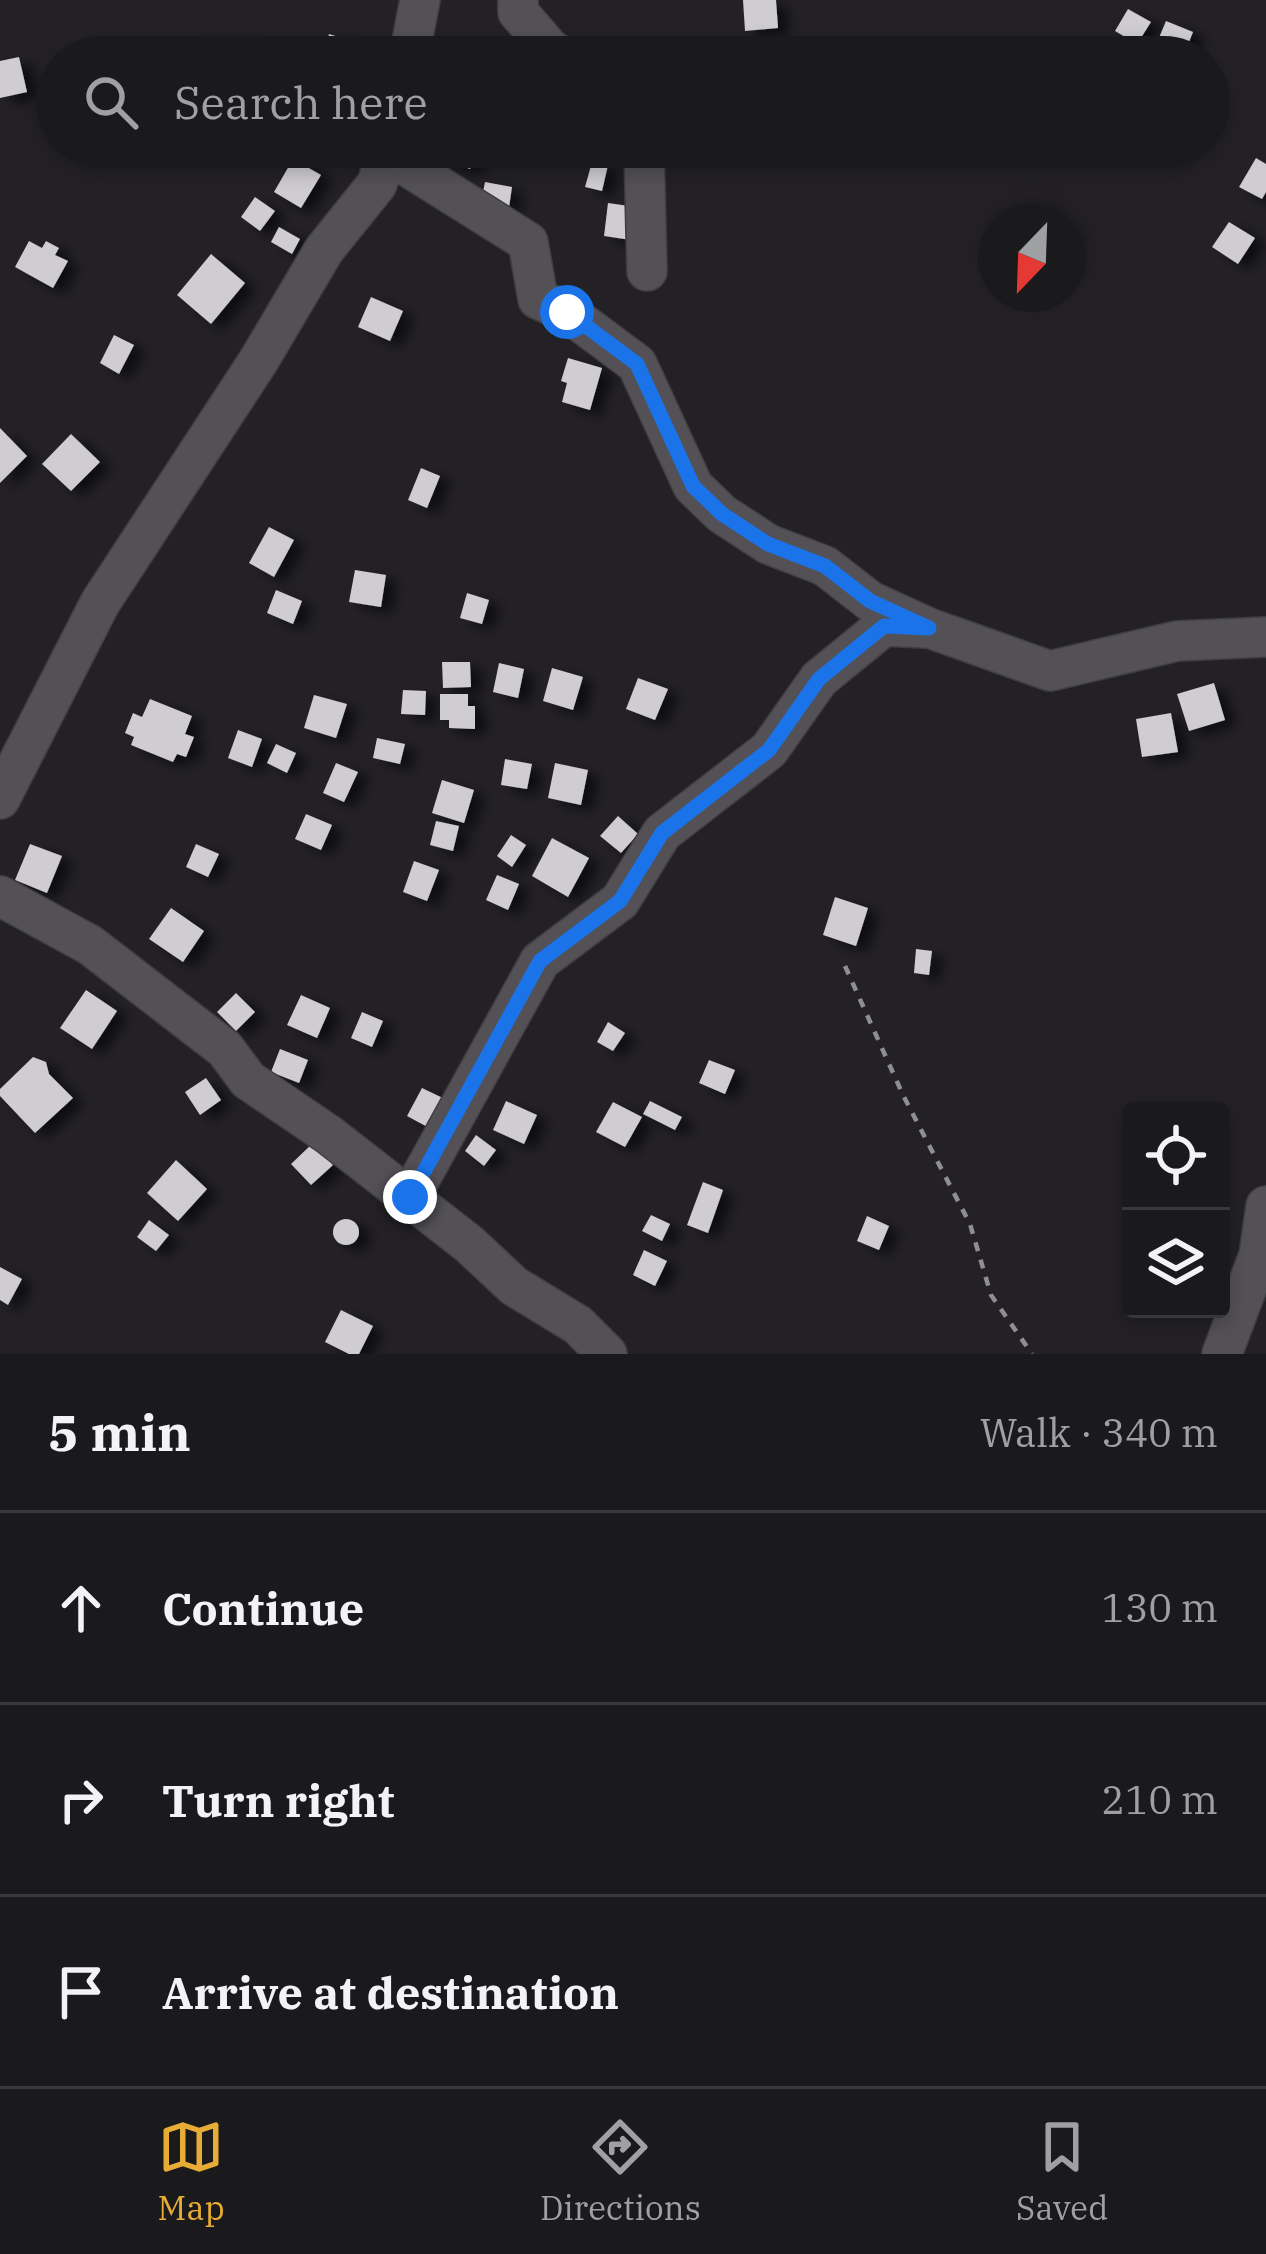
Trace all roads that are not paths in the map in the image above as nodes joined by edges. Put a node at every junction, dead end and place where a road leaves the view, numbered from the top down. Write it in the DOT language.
graph roads {
  1 [pos="420,0"];
  2 [pos="518,0"];
  3 [pos="413,36"];
  4 [pos="539,36"];
  5 [pos="382,168"];
  6 [pos="415,168"];
  7 [pos="645,168"];
  8 [pos="647,271"];
  9 [pos="929,628"];
  10 [pos="1266,637"];
  11 [pos="0,799"];
  12 [pos="0,896"];
  13 [pos="410,1197"];
  14 [pos="1266,1206"];
  15 [pos="607,1354"];
  16 [pos="1222,1354"];
  1 -- 3 [label="street"];
  2 -- 4 [label="street"];
  5 -- 11 [label="street"];
  6 -- 9 [label="street"];
  7 -- 8 [label="street"];
  9 -- 10 [label="street"];
  9 -- 13 [label="street"];
  12 -- 13 [label="street"];
  13 -- 15 [label="street"];
  14 -- 16 [label="street"];
}
